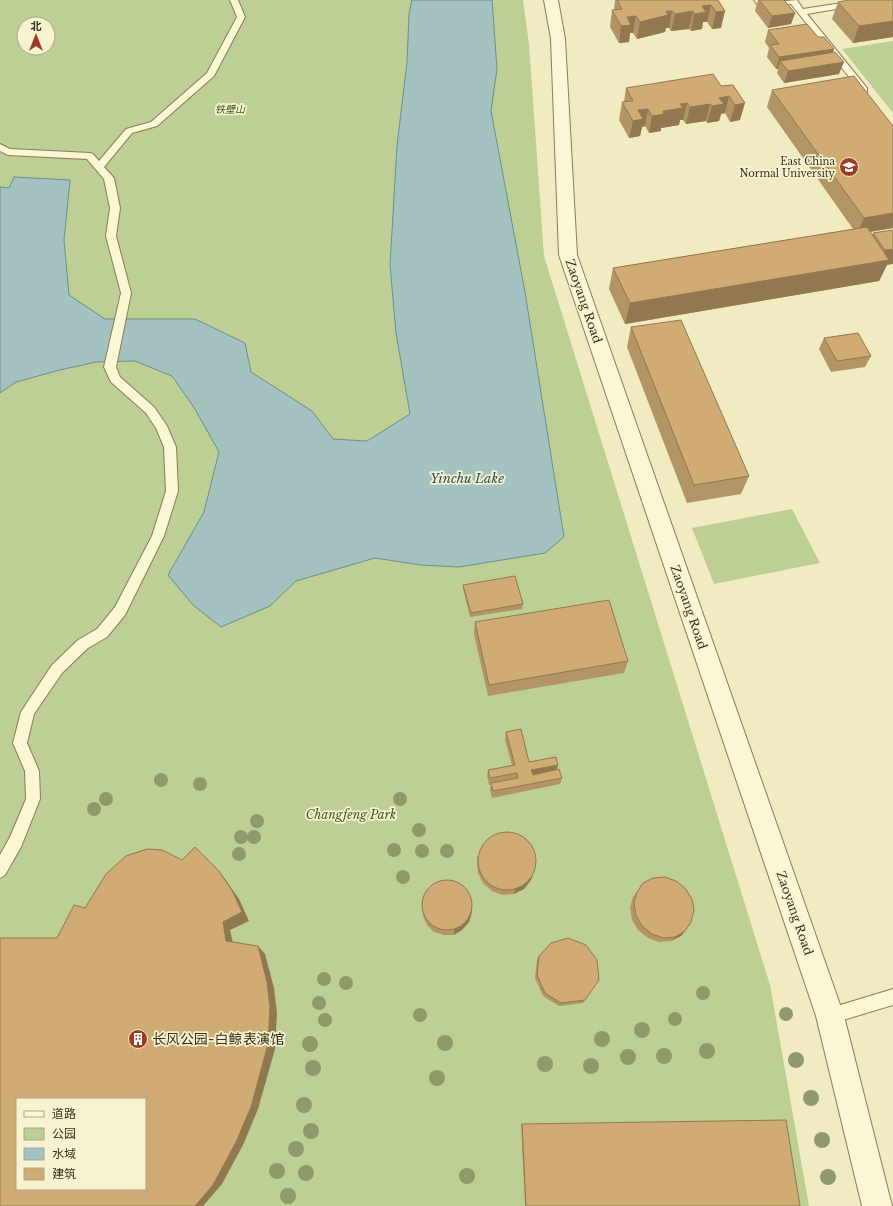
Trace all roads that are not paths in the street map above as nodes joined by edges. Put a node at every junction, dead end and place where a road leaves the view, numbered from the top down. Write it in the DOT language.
graph roads {
  1 [pos="234,0"];
  2 [pos="551,0"];
  3 [pos="758,0"];
  4 [pos="877,0"];
  5 [pos="801,12"];
  6 [pos="869,96"];
  7 [pos="0,146"];
  8 [pos="99,167"];
  9 [pos="0,870"];
  10 [pos="893,997"];
  11 [pos="830,1016"];
  12 [pos="877,1206"];
  1 -- 8 [label="lane"];
  2 -- 11 [label="street, Zaoyang Road"];
  3 -- 5 [label="lane"];
  4 -- 5 [label="lane"];
  5 -- 6 [label="lane"];
  7 -- 8 [label="lane"];
  8 -- 9 [label="lane"];
  10 -- 11 [label="lane"];
  11 -- 12 [label="street, Zaoyang Road"];
}
